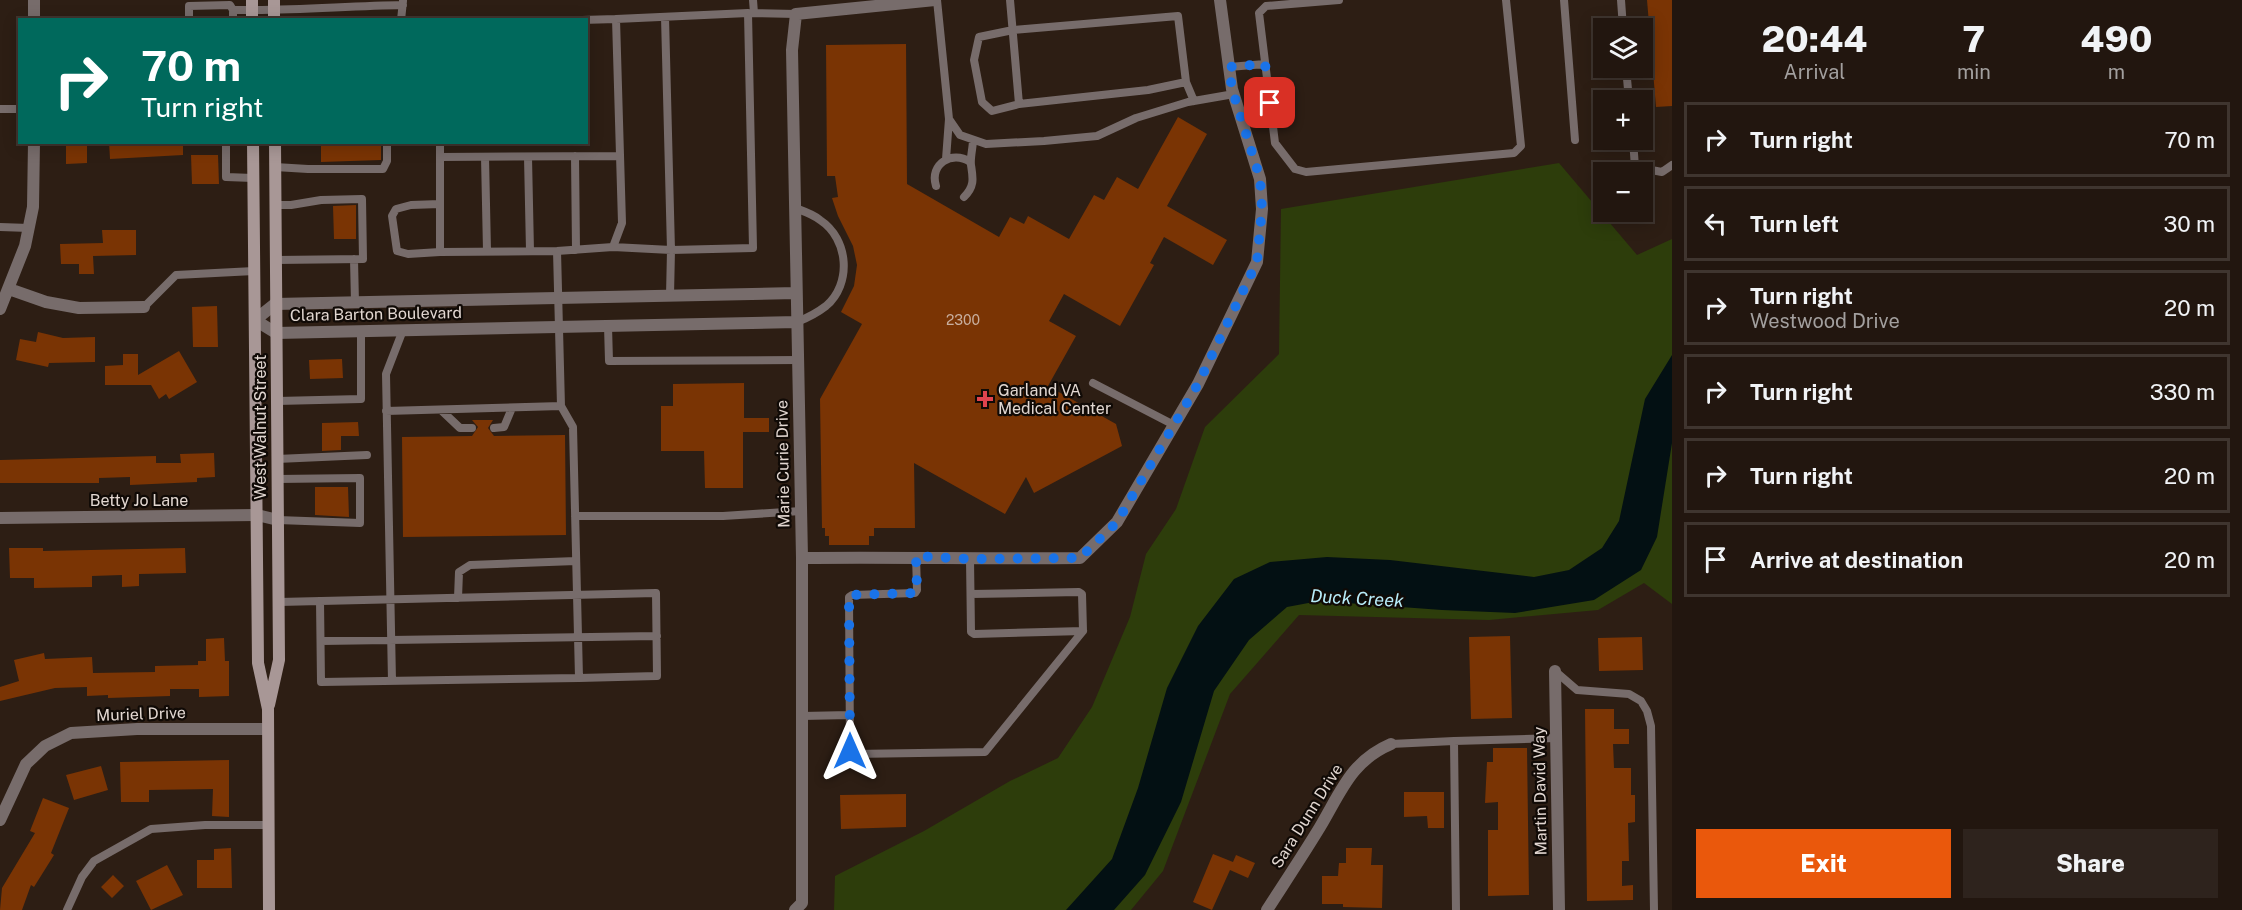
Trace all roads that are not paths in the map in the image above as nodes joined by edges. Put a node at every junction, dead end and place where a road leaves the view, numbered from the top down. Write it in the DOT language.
graph roads {
  1 [pos="34,0"];
  2 [pos="753,0"];
  3 [pos="936,0"];
  4 [pos="1010,0"];
  5 [pos="1220,0"];
  6 [pos="1339,0"];
  7 [pos="1506,0"];
  8 [pos="1564,0"];
  9 [pos="1621,0"];
  10 [pos="403,2"];
  11 [pos="299,4"];
  12 [pos="843,5"];
  13 [pos="232,10"];
  14 [pos="252,10"];
  15 [pos="274,10"];
  16 [pos="751,13"];
  17 [pos="796,14"];
  18 [pos="665,17"];
  19 [pos="34,18"];
  20 [pos="189,18"];
  21 [pos="232,18"];
  22 [pos="401,18"];
  23 [pos="1622,18"];
  24 [pos="616,19"];
  25 [pos="588,20"];
  26 [pos="1013,30"];
  27 [pos="1265,64"];
  28 [pos="1229,67"];
  29 [pos="1186,82"];
  30 [pos="1234,94"];
  31 [pos="1194,100"];
  32 [pos="1019,104"];
  33 [pos="0,109"];
  34 [pos="18,109"];
  35 [pos="949,119"];
  36 [pos="973,140"];
  37 [pos="1575,140"];
  38 [pos="34,144"];
  39 [pos="226,144"];
  40 [pos="253,144"];
  41 [pos="275,144"];
  42 [pos="387,144"];
  43 [pos="440,144"];
  44 [pos="1634,150"];
  45 [pos="575,156"];
  46 [pos="620,156"];
  47 [pos="440,157"];
  48 [pos="485,157"];
  49 [pos="528,157"];
  50 [pos="946,159"];
  51 [pos="970,162"];
  52 [pos="1672,165"];
  53 [pos="275,167"];
  54 [pos="253,178"];
  55 [pos="936,186"];
  56 [pos="964,197"];
  57 [pos="440,204"];
  58 [pos="275,205"];
  59 [pos="795,208"];
  60 [pos="0,227"];
  61 [pos="29,228"];
  62 [pos="614,247"];
  63 [pos="576,250"];
  64 [pos="671,250"];
  65 [pos="530,251"];
  66 [pos="557,251"];
  67 [pos="440,252"];
  68 [pos="487,252"];
  69 [pos="354,259"];
  70 [pos="275,260"];
  71 [pos="254,272"];
  72 [pos="9,289"];
  73 [pos="796,293"];
  74 [pos="670,296"];
  75 [pos="558,298"];
  76 [pos="355,303"];
  77 [pos="275,304"];
  78 [pos="144,307"];
  79 [pos="0,309"];
  80 [pos="255,320"];
  81 [pos="797,322"];
  82 [pos="608,326"];
  83 [pos="559,327"];
  84 [pos="403,330"];
  85 [pos="360,331"];
  86 [pos="276,333"];
  87 [pos="798,360"];
  88 [pos="1093,383"];
  89 [pos="277,401"];
  90 [pos="561,406"];
  91 [pos="512,408"];
  92 [pos="441,410"];
  93 [pos="386,411"];
  94 [pos="1174,425"];
  95 [pos="472,428"];
  96 [pos="494,428"];
  97 [pos="367,455"];
  98 [pos="277,459"];
  99 [pos="277,479"];
  100 [pos="801,512"];
  101 [pos="257,515"];
  102 [pos="575,516"];
  103 [pos="0,518"];
  104 [pos="278,520"];
  105 [pos="916,556"];
  106 [pos="802,558"];
  107 [pos="970,559"];
  108 [pos="576,561"];
  109 [pos="971,594"];
  110 [pos="577,595"];
  111 [pos="458,598"];
  112 [pos="390,599"];
  113 [pos="320,601"];
  114 [pos="279,602"];
  115 [pos="1083,631"];
  116 [pos="657,636"];
  117 [pos="578,637"];
  118 [pos="391,640"];
  119 [pos="321,641"];
  120 [pos="1555,671"];
  121 [pos="579,678"];
  122 [pos="392,681"];
  123 [pos="268,709"];
  124 [pos="850,715"];
  125 [pos="802,716"];
  126 [pos="268,729"];
  127 [pos="1556,738"];
  128 [pos="1454,741"];
  129 [pos="1392,744"];
  130 [pos="0,820"];
  131 [pos="268,825"];
  132 [pos="67,910"];
  133 [pos="269,910"];
  134 [pos="795,910"];
  135 [pos="1267,910"];
  136 [pos="1456,910"];
  137 [pos="1558,910"];
  138 [pos="1654,910"];
  1 -- 19 [label="street"];
  2 -- 16 [label="lane"];
  3 -- 12 [label="street"];
  3 -- 35 [label="lane"];
  4 -- 26 [label="lane"];
  5 -- 28 [label="street"];
  6 -- 27 [label="lane"];
  7 -- 27 [label="lane"];
  8 -- 37 [label="lane"];
  9 -- 23 [label="lane"];
  10 -- 11 [label="lane"];
  10 -- 22 [label="lane"];
  11 -- 15 [label="lane"];
  12 -- 17 [label="street"];
  13 -- 14 [label="lane"];
  13 -- 20 [label="lane"];
  13 -- 21 [label="lane"];
  14 -- 15 [label="lane"];
  16 -- 17 [label="lane"];
  16 -- 18 [label="lane"];
  16 -- 64 [label="lane"];
  17 -- 59 [label="street, Marie Curie Drive"];
  18 -- 24 [label="lane"];
  18 -- 64 [label="lane"];
  24 -- 25 [label="lane"];
  24 -- 46 [label="lane"];
  26 -- 29 [label="lane"];
  26 -- 32 [label="lane"];
  26 -- 32 [label="lane"];
  27 -- 28 [label="lane"];
  28 -- 30 [label="street"];
  29 -- 31 [label="lane"];
  29 -- 32 [label="lane"];
  30 -- 31 [label="lane"];
  30 -- 94 [label="street"];
  31 -- 36 [label="lane"];
  33 -- 34 [label="lane"];
  35 -- 36 [label="lane"];
  35 -- 50 [label="lane"];
  36 -- 51 [label="lane"];
  38 -- 61 [label="street"];
  39 -- 54 [label="lane"];
  40 -- 54 [label="main road, West Walnut Street"];
  41 -- 53 [label="main road, West Walnut Street"];
  42 -- 53 [label="lane"];
  43 -- 47 [label="lane"];
  44 -- 52 [label="lane"];
  45 -- 46 [label="lane"];
  45 -- 49 [label="lane"];
  45 -- 63 [label="lane"];
  46 -- 62 [label="lane"];
  47 -- 48 [label="lane"];
  47 -- 57 [label="lane"];
  48 -- 49 [label="lane"];
  48 -- 68 [label="lane"];
  49 -- 65 [label="lane"];
  50 -- 51 [label="lane"];
  50 -- 55 [label="lane"];
  51 -- 56 [label="lane"];
  53 -- 58 [label="main road, West Walnut Street"];
  54 -- 71 [label="main road, West Walnut Street"];
  57 -- 67 [label="lane"];
  57 -- 67 [label="lane"];
  58 -- 69 [label="lane"];
  58 -- 70 [label="main road, West Walnut Street"];
  59 -- 73 [label="street, Marie Curie Drive"];
  59 -- 81 [label="lane"];
  60 -- 61 [label="lane"];
  61 -- 72 [label="street"];
  62 -- 63 [label="lane"];
  62 -- 64 [label="lane"];
  63 -- 66 [label="lane"];
  64 -- 74 [label="lane"];
  65 -- 66 [label="lane"];
  65 -- 68 [label="lane"];
  66 -- 75 [label="lane"];
  67 -- 68 [label="lane"];
  69 -- 70 [label="lane"];
  69 -- 76 [label="lane"];
  70 -- 77 [label="main road, West Walnut Street"];
  71 -- 78 [label="lane"];
  71 -- 80 [label="main road, West Walnut Street"];
  72 -- 78 [label="street"];
  72 -- 79 [label="street"];
  73 -- 74 [label="street, Clara Barton Boulevard"];
  73 -- 81 [label="street, Marie Curie Drive"];
  74 -- 75 [label="street, Clara Barton Boulevard"];
  75 -- 76 [label="street, Clara Barton Boulevard"];
  75 -- 83 [label="lane"];
  76 -- 77 [label="street, Clara Barton Boulevard"];
  77 -- 80 [label="street, Clara Barton Boulevard"];
  77 -- 86 [label="main road, West Walnut Street"];
  80 -- 86 [label="street, Clara Barton Boulevard"];
  80 -- 101 [label="main road, West Walnut Street"];
  81 -- 82 [label="street, Clara Barton Boulevard"];
  81 -- 87 [label="street, Marie Curie Drive"];
  82 -- 83 [label="street, Clara Barton Boulevard"];
  82 -- 87 [label="lane"];
  83 -- 84 [label="street, Clara Barton Boulevard"];
  83 -- 90 [label="lane"];
  84 -- 85 [label="street, Clara Barton Boulevard"];
  84 -- 93 [label="lane"];
  85 -- 86 [label="street, Clara Barton Boulevard"];
  85 -- 89 [label="lane"];
  86 -- 89 [label="main road, West Walnut Street"];
  87 -- 100 [label="street, Marie Curie Drive"];
  88 -- 94 [label="lane"];
  89 -- 98 [label="main road, West Walnut Street"];
  90 -- 91 [label="lane"];
  90 -- 102 [label="lane"];
  91 -- 92 [label="lane"];
  91 -- 96 [label="lane"];
  92 -- 93 [label="lane"];
  92 -- 95 [label="lane"];
  93 -- 112 [label="lane"];
  94 -- 107 [label="street"];
  97 -- 98 [label="lane"];
  98 -- 99 [label="main road, West Walnut Street"];
  99 -- 104 [label="main road, West Walnut Street"];
  99 -- 104 [label="lane"];
  100 -- 102 [label="lane"];
  100 -- 106 [label="street, Marie Curie Drive"];
  101 -- 103 [label="street, Betty Jo Lane"];
  101 -- 104 [label="street, Betty Jo Lane"];
  101 -- 123 [label="main road, West Walnut Street"];
  102 -- 108 [label="lane"];
  104 -- 114 [label="main road, West Walnut Street"];
  105 -- 106 [label="street"];
  105 -- 107 [label="street"];
  105 -- 124 [label="lane"];
  106 -- 125 [label="street, Marie Curie Drive"];
  107 -- 109 [label="lane"];
  108 -- 110 [label="lane"];
  108 -- 111 [label="lane"];
  109 -- 115 [label="lane"];
  109 -- 115 [label="lane"];
  110 -- 111 [label="lane"];
  110 -- 116 [label="lane"];
  110 -- 117 [label="lane"];
  111 -- 112 [label="lane"];
  112 -- 113 [label="lane"];
  112 -- 118 [label="lane"];
  113 -- 114 [label="lane"];
  113 -- 119 [label="lane"];
  114 -- 123 [label="main road, West Walnut Street"];
  115 -- 124 [label="lane"];
  116 -- 117 [label="lane"];
  116 -- 121 [label="lane"];
  117 -- 118 [label="lane"];
  117 -- 121 [label="lane"];
  118 -- 119 [label="lane"];
  118 -- 122 [label="lane"];
  119 -- 122 [label="lane"];
  120 -- 127 [label="street, Martin David Way"];
  120 -- 138 [label="lane"];
  121 -- 122 [label="lane"];
  123 -- 126 [label="main road, West Walnut Street"];
  124 -- 125 [label="lane"];
  125 -- 134 [label="street, Marie Curie Drive"];
  126 -- 130 [label="street, Muriel Drive"];
  126 -- 131 [label="main road, West Walnut Street"];
  127 -- 128 [label="lane, Sara Dunn Drive"];
  127 -- 137 [label="street, Martin David Way"];
  128 -- 129 [label="lane, Sara Dunn Drive"];
  128 -- 136 [label="lane"];
  129 -- 135 [label="street, Sara Dunn Drive"];
  131 -- 132 [label="lane"];
  131 -- 133 [label="main road, West Walnut Street"];
}
